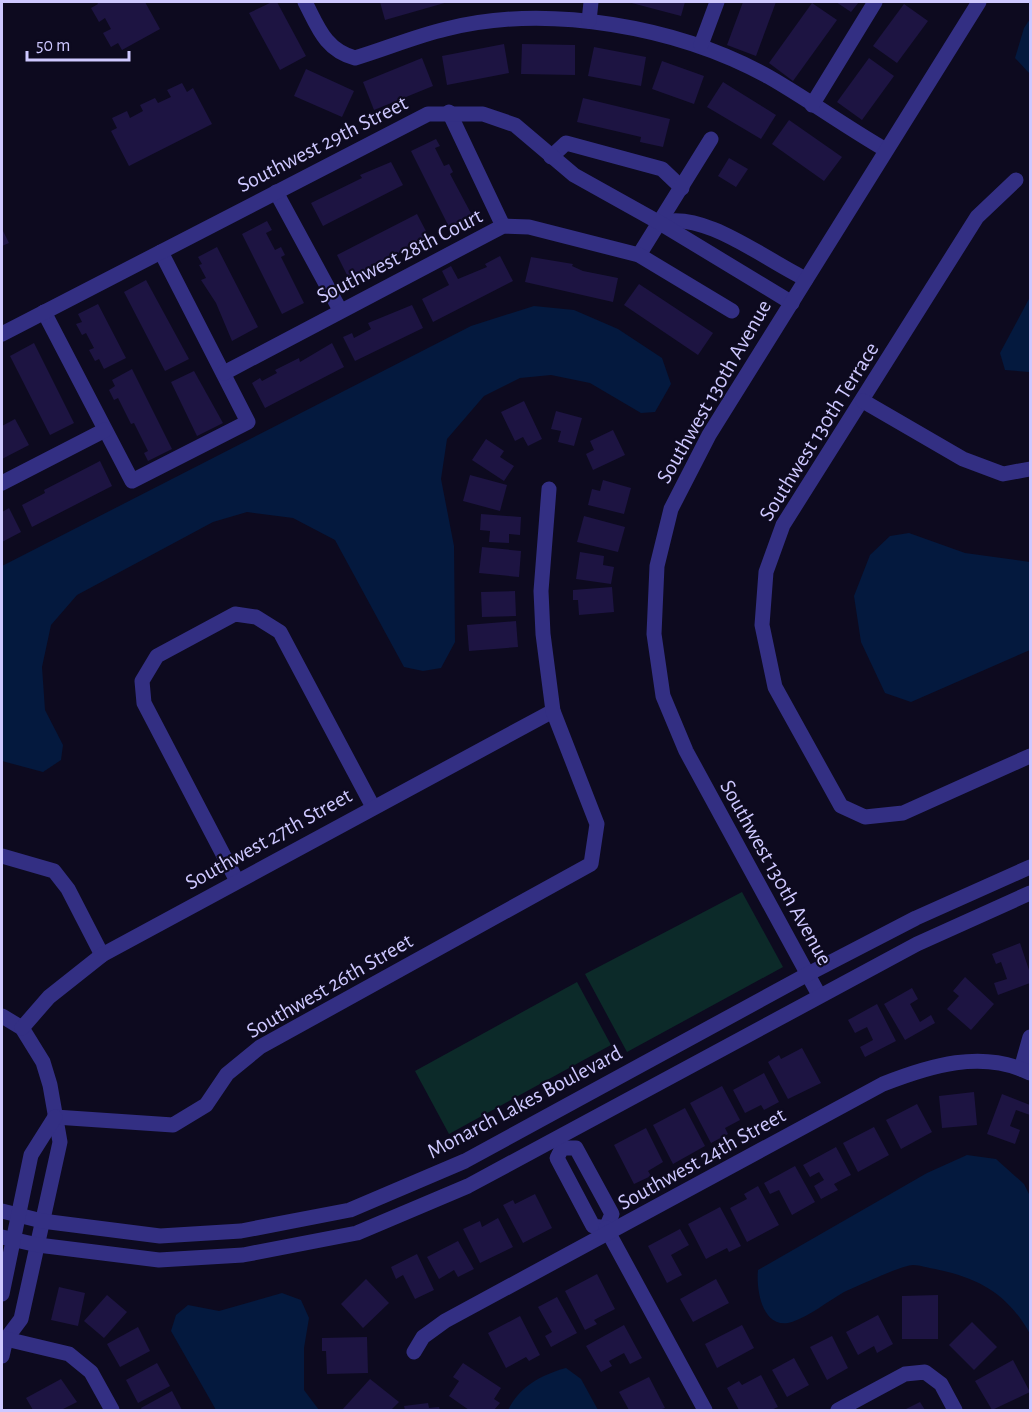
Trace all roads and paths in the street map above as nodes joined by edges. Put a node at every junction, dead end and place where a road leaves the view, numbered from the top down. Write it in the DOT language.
graph roads {
  1 [pos="305,2"];
  2 [pos="591,2"];
  3 [pos="717,2"];
  4 [pos="875,2"];
  5 [pos="979,2"];
  6 [pos="589,21"];
  7 [pos="701,45"];
  8 [pos="812,105"];
  9 [pos="449,112"];
  10 [pos="711,140"];
  11 [pos="886,150"];
  12 [pos="551,157"];
  13 [pos="1016,180"];
  14 [pos="682,188"];
  15 [pos="276,192"];
  16 [pos="660,223"];
  17 [pos="503,226"];
  18 [pos="734,238"];
  19 [pos="161,252"];
  20 [pos="639,255"];
  21 [pos="761,255"];
  22 [pos="721,260"];
  23 [pos="748,276"];
  24 [pos="806,279"];
  25 [pos="792,303"];
  26 [pos="339,310"];
  27 [pos="732,310"];
  28 [pos="44,312"];
  29 [pos="2,334"];
  30 [pos="224,373"];
  31 [pos="863,401"];
  32 [pos="105,430"];
  33 [pos="1030,469"];
  34 [pos="2,483"];
  35 [pos="549,489"];
  36 [pos="553,711"];
  37 [pos="1030,756"];
  38 [pos="373,807"];
  39 [pos="2,856"];
  40 [pos="1030,867"];
  41 [pos="237,881"];
  42 [pos="1030,893"];
  43 [pos="102,955"];
  44 [pos="808,974"];
  45 [pos="819,995"];
  46 [pos="2,1016"];
  47 [pos="22,1028"];
  48 [pos="1030,1037"];
  49 [pos="1026,1071"];
  50 [pos="54,1117"];
  51 [pos="559,1143"];
  52 [pos="2,1211"];
  53 [pos="19,1215"];
  54 [pos="42,1221"];
  55 [pos="608,1231"];
  56 [pos="7,1238"];
  57 [pos="38,1245"];
  58 [pos="2,1294"];
  59 [pos="4,1333"];
  60 [pos="414,1352"];
  61 [pos="2,1356"];
  62 [pos="112,1410"];
  63 [pos="705,1410"];
  64 [pos="838,1410"];
  65 [pos="955,1410"];
  1 -- 6 [label="street"];
  2 -- 6 [label="street"];
  3 -- 7 [label="street"];
  4 -- 8 [label="street"];
  5 -- 11 [label="street, Southwest 130th Avenue"];
  6 -- 7 [label="street"];
  7 -- 8 [label="street"];
  8 -- 11 [label="street"];
  9 -- 12 [label="street, Southwest 29th Street"];
  9 -- 15 [label="street, Southwest 29th Street"];
  9 -- 17 [label="street"];
  10 -- 14 [label="street"];
  11 -- 24 [label="street, Southwest 130th Avenue"];
  12 -- 14 [label="street"];
  12 -- 16 [label="street, Southwest 29th Street"];
  13 -- 31 [label="street, Southwest 130th Terrace"];
  14 -- 16 [label="street"];
  15 -- 19 [label="street, Southwest 29th Street"];
  15 -- 26 [label="street"];
  16 -- 18 [label="street"];
  16 -- 20 [label="street"];
  16 -- 22 [label="street, Southwest 29th Street"];
  17 -- 20 [label="street, Southwest 28th Court"];
  17 -- 26 [label="street, Southwest 28th Court"];
  18 -- 21 [label="street"];
  18 -- 22 [label="street"];
  19 -- 28 [label="street, Southwest 29th Street"];
  19 -- 30 [label="street"];
  20 -- 27 [label="street, Southwest 28th Court"];
  21 -- 23 [label="street"];
  21 -- 24 [label="street"];
  22 -- 23 [label="street, Southwest 29th Street"];
  23 -- 25 [label="street, Southwest 29th Street"];
  24 -- 25 [label="street, Southwest 130th Avenue"];
  25 -- 44 [label="street, Southwest 130th Avenue"];
  26 -- 30 [label="street, Southwest 28th Court"];
  28 -- 29 [label="street, Southwest 29th Street"];
  28 -- 32 [label="street"];
  30 -- 32 [label="street"];
  31 -- 33 [label="street"];
  31 -- 37 [label="street, Southwest 130th Terrace"];
  32 -- 34 [label="street"];
  35 -- 36 [label="street"];
  36 -- 38 [label="street, Southwest 27th Street"];
  36 -- 50 [label="street, Southwest 26th Street"];
  38 -- 41 [label="street, Southwest 27th Street"];
  38 -- 41 [label="street"];
  39 -- 43 [label="street"];
  40 -- 44 [label="street, Monarch Lakes Boulevard"];
  41 -- 43 [label="street, Southwest 27th Street"];
  42 -- 45 [label="street, Monarch Lakes Boulevard"];
  43 -- 47 [label="street, Southwest 27th Street"];
  44 -- 45 [label="street, Southwest 130th Avenue"];
  44 -- 54 [label="street, Monarch Lakes Boulevard"];
  45 -- 51 [label="street, Monarch Lakes Boulevard"];
  46 -- 47 [label="street"];
  47 -- 50 [label="street"];
  48 -- 49 [label="street"];
  49 -- 55 [label="street, Southwest 24th Street"];
  50 -- 53 [label="street"];
  50 -- 54 [label="street"];
  51 -- 55 [label="street"];
  51 -- 55 [label="street"];
  51 -- 57 [label="street, Monarch Lakes Boulevard"];
  52 -- 53 [label="street, Monarch Lakes Boulevard"];
  53 -- 54 [label="street, Monarch Lakes Boulevard"];
  53 -- 56 [label="street"];
  54 -- 57 [label="street"];
  55 -- 60 [label="street, Southwest 24th Street"];
  55 -- 63 [label="street"];
  56 -- 57 [label="street, Monarch Lakes Boulevard"];
  56 -- 58 [label="street"];
  57 -- 59 [label="street"];
  59 -- 61 [label="street"];
  59 -- 62 [label="street"];
  64 -- 65 [label="street"];
}
